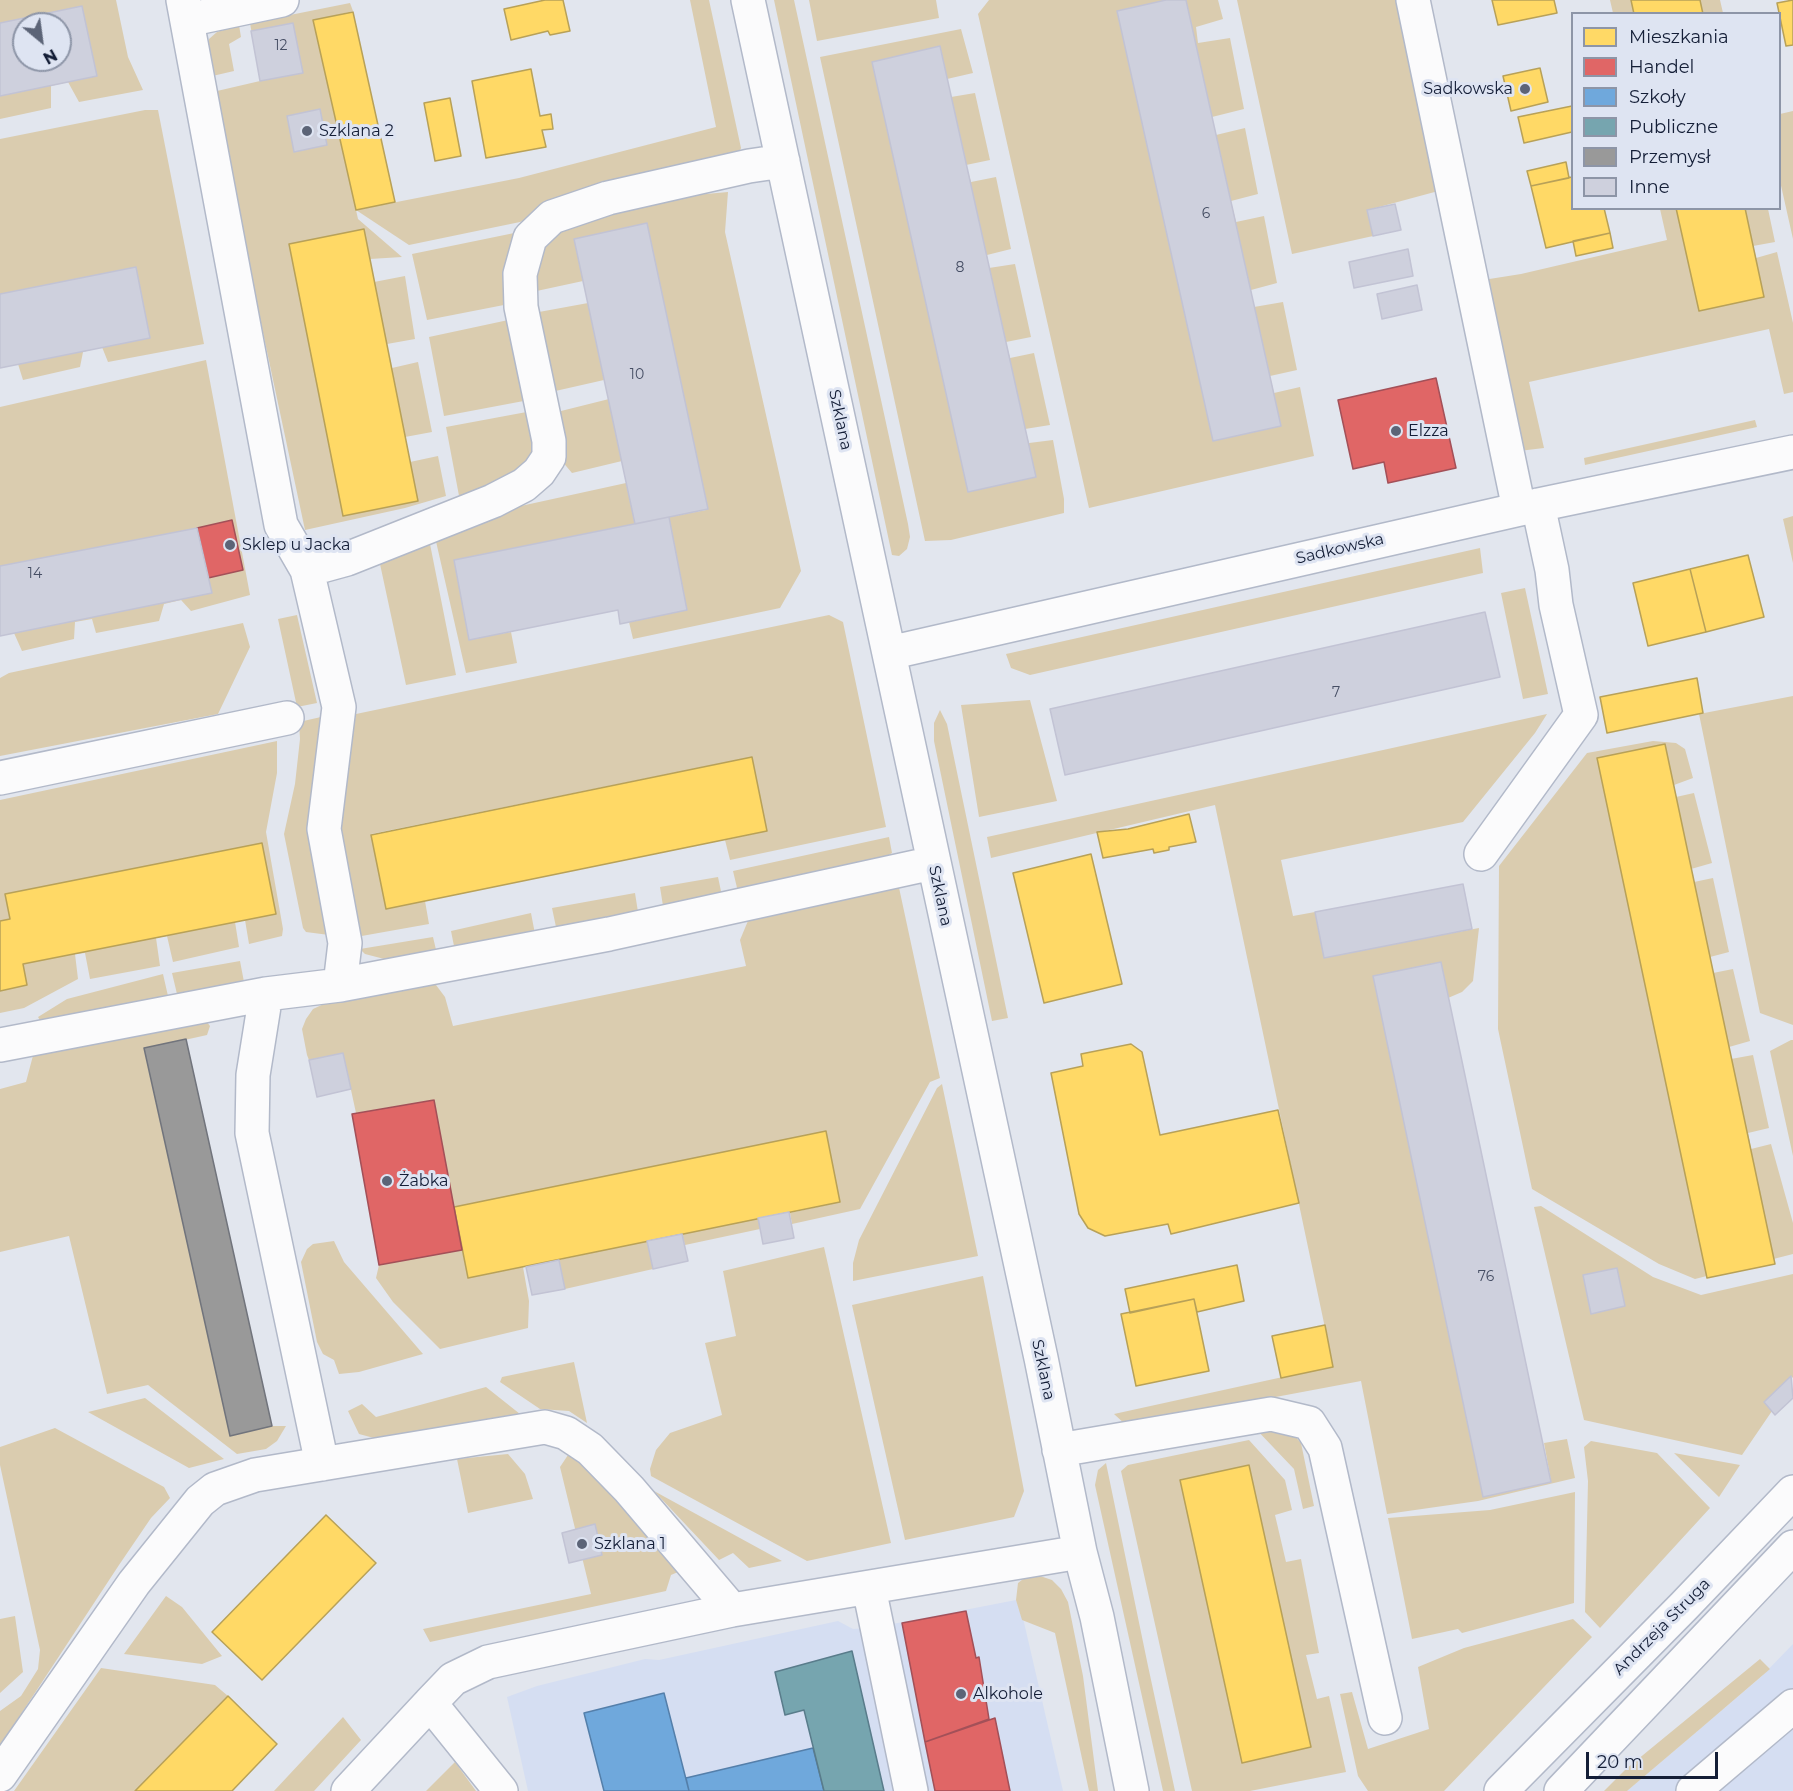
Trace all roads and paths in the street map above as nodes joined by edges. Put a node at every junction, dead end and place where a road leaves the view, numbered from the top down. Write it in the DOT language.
graph roads {
  1 [pos="282,0"];
  2 [pos="748,0"];
  3 [pos="1413,0"];
  4 [pos="184,10"];
  5 [pos="783,161"];
  6 [pos="1793,452"];
  7 [pos="1528,507"];
  8 [pos="307,570"];
  9 [pos="889,653"];
  10 [pos="287,718"];
  11 [pos="0,778"];
  12 [pos="1481,854"];
  13 [pos="933,863"];
  14 [pos="340,985"];
  15 [pos="266,994"];
  16 [pos="0,1045"];
  17 [pos="1059,1450"];
  18 [pos="322,1464"];
  19 [pos="1793,1492"];
  20 [pos="1793,1547"];
  21 [pos="1080,1552"];
  22 [pos="869,1588"];
  23 [pos="732,1610"];
  24 [pos="430,1703"];
  25 [pos="1793,1706"];
  26 [pos="1385,1718"];
  27 [pos="1530,1761"];
  28 [pos="0,1775"];
  29 [pos="348,1791"];
  30 [pos="501,1791"];
  31 [pos="911,1791"];
  32 [pos="1132,1791"];
  33 [pos="1501,1791"];
  34 [pos="1514,1791"];
  35 [pos="1561,1791"];
  36 [pos="1693,1791"];
  1 -- 4 [label="street"];
  2 -- 5 [label="street, Szklana"];
  3 -- 7 [label="street"];
  4 -- 8 [label="street"];
  5 -- 8 [label="street"];
  5 -- 9 [label="street, Szklana"];
  6 -- 7 [label="street, Sadkowska"];
  7 -- 9 [label="street, Sadkowska"];
  7 -- 12 [label="street"];
  8 -- 14 [label="street"];
  9 -- 13 [label="street, Szklana"];
  10 -- 11 [label="street"];
  13 -- 14 [label="street"];
  13 -- 17 [label="street, Szklana"];
  14 -- 15 [label="street"];
  15 -- 16 [label="street"];
  15 -- 18 [label="street"];
  17 -- 21 [label="street, Szklana"];
  17 -- 26 [label="street"];
  18 -- 23 [label="street"];
  18 -- 28 [label="street"];
  19 -- 27 [label="street, Andrzeja Struga"];
  20 -- 35 [label="street"];
  21 -- 22 [label="street"];
  21 -- 32 [label="street, Szklana"];
  22 -- 23 [label="street"];
  22 -- 31 [label="street"];
  23 -- 24 [label="street"];
  24 -- 29 [label="street"];
  24 -- 30 [label="street"];
  25 -- 36 [label="street"];
  27 -- 33 [label="street, Andrzeja Struga"];
  27 -- 34 [label="street, Andrzeja Struga"];
}
